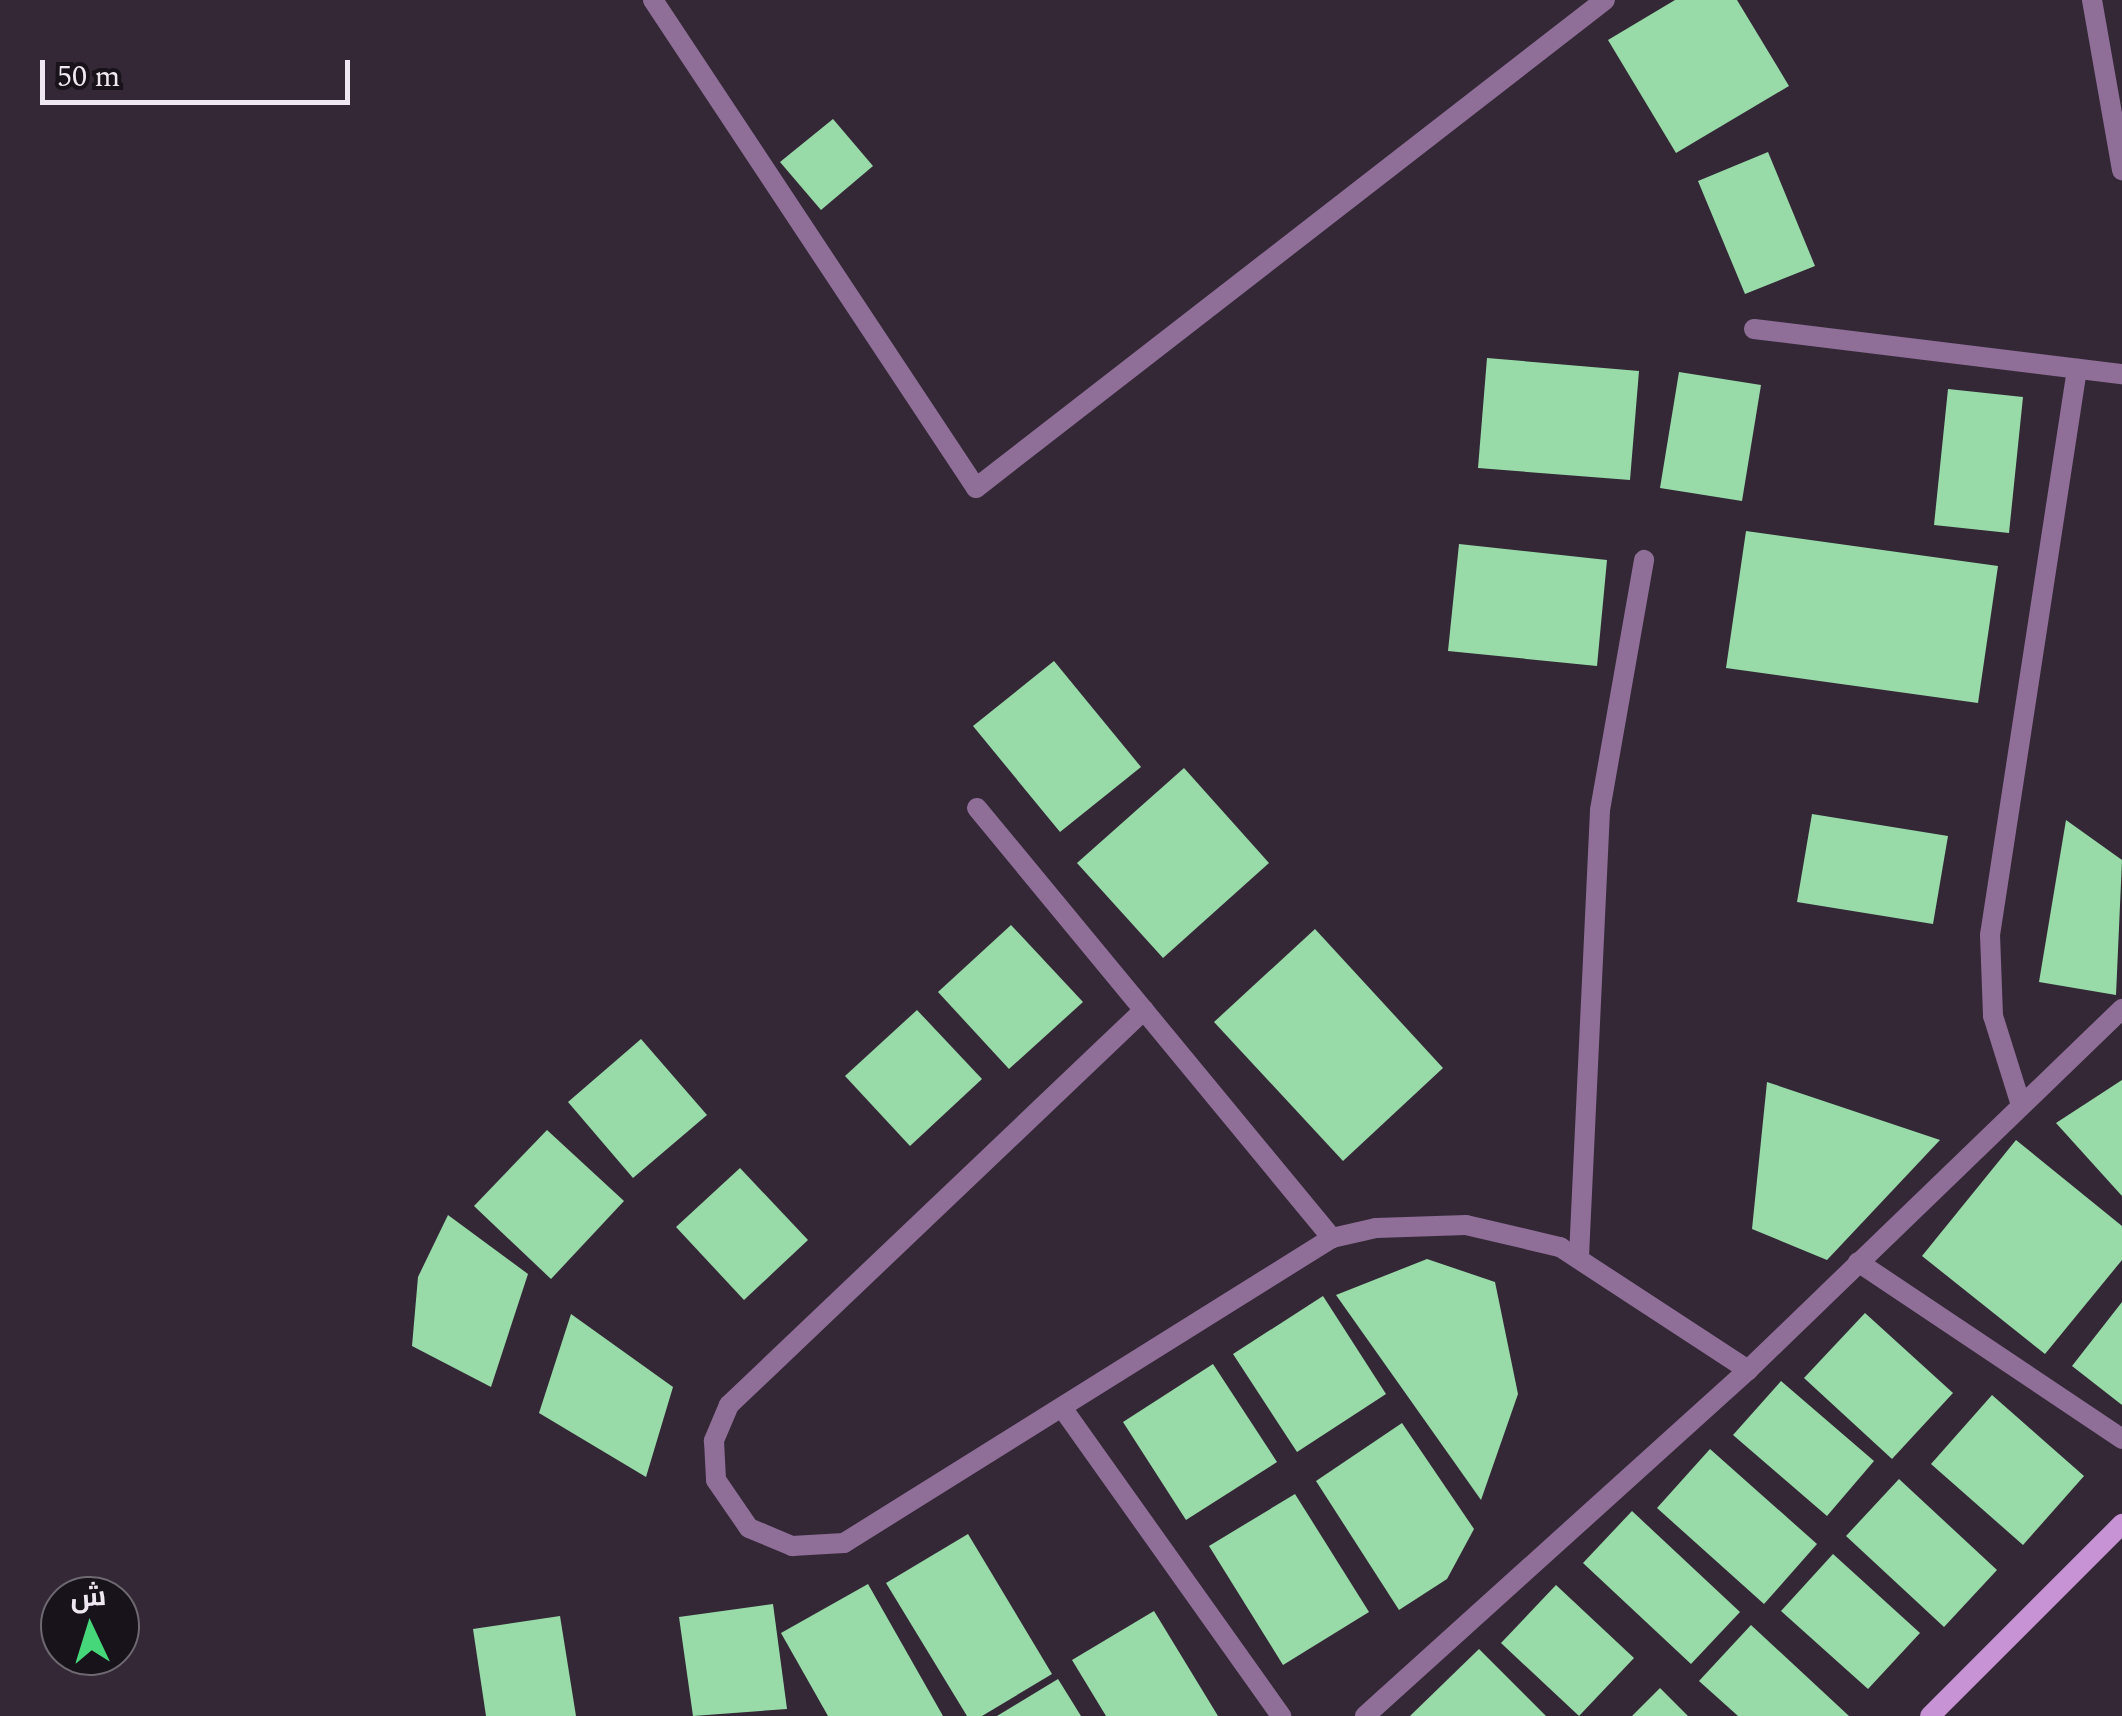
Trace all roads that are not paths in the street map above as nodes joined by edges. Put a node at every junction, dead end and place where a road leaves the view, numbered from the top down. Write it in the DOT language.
graph roads {
  1 [pos="652,0"];
  2 [pos="1605,0"];
  3 [pos="2092,0"];
  4 [pos="2122,170"];
  5 [pos="1754,328"];
  6 [pos="2077,368"];
  7 [pos="2122,374"];
  8 [pos="1644,560"];
  9 [pos="977,808"];
  10 [pos="2122,1009"];
  11 [pos="1144,1010"];
  12 [pos="2020,1102"];
  13 [pos="1332,1238"];
  14 [pos="1579,1256"];
  15 [pos="1858,1262"];
  16 [pos="1748,1370"];
  17 [pos="1063,1409"];
  18 [pos="2122,1439"];
  19 [pos="2122,1524"];
  20 [pos="2122,1546"];
  21 [pos="2100,1554"];
  22 [pos="1281,1716"];
  23 [pos="1364,1716"];
  24 [pos="1930,1716"];
  1 -- 2 [label="street"];
  3 -- 4 [label="street"];
  5 -- 6 [label="street"];
  6 -- 7 [label="street"];
  6 -- 12 [label="street"];
  8 -- 14 [label="street"];
  9 -- 11 [label="street"];
  10 -- 12 [label="street"];
  11 -- 13 [label="street"];
  11 -- 17 [label="street"];
  12 -- 15 [label="street"];
  13 -- 14 [label="street"];
  13 -- 17 [label="street"];
  14 -- 16 [label="street"];
  15 -- 16 [label="street"];
  15 -- 18 [label="street"];
  16 -- 23 [label="street"];
  17 -- 22 [label="street"];
  19 -- 21 [label="street"];
  20 -- 21 [label="street"];
  21 -- 24 [label="street"];
}
